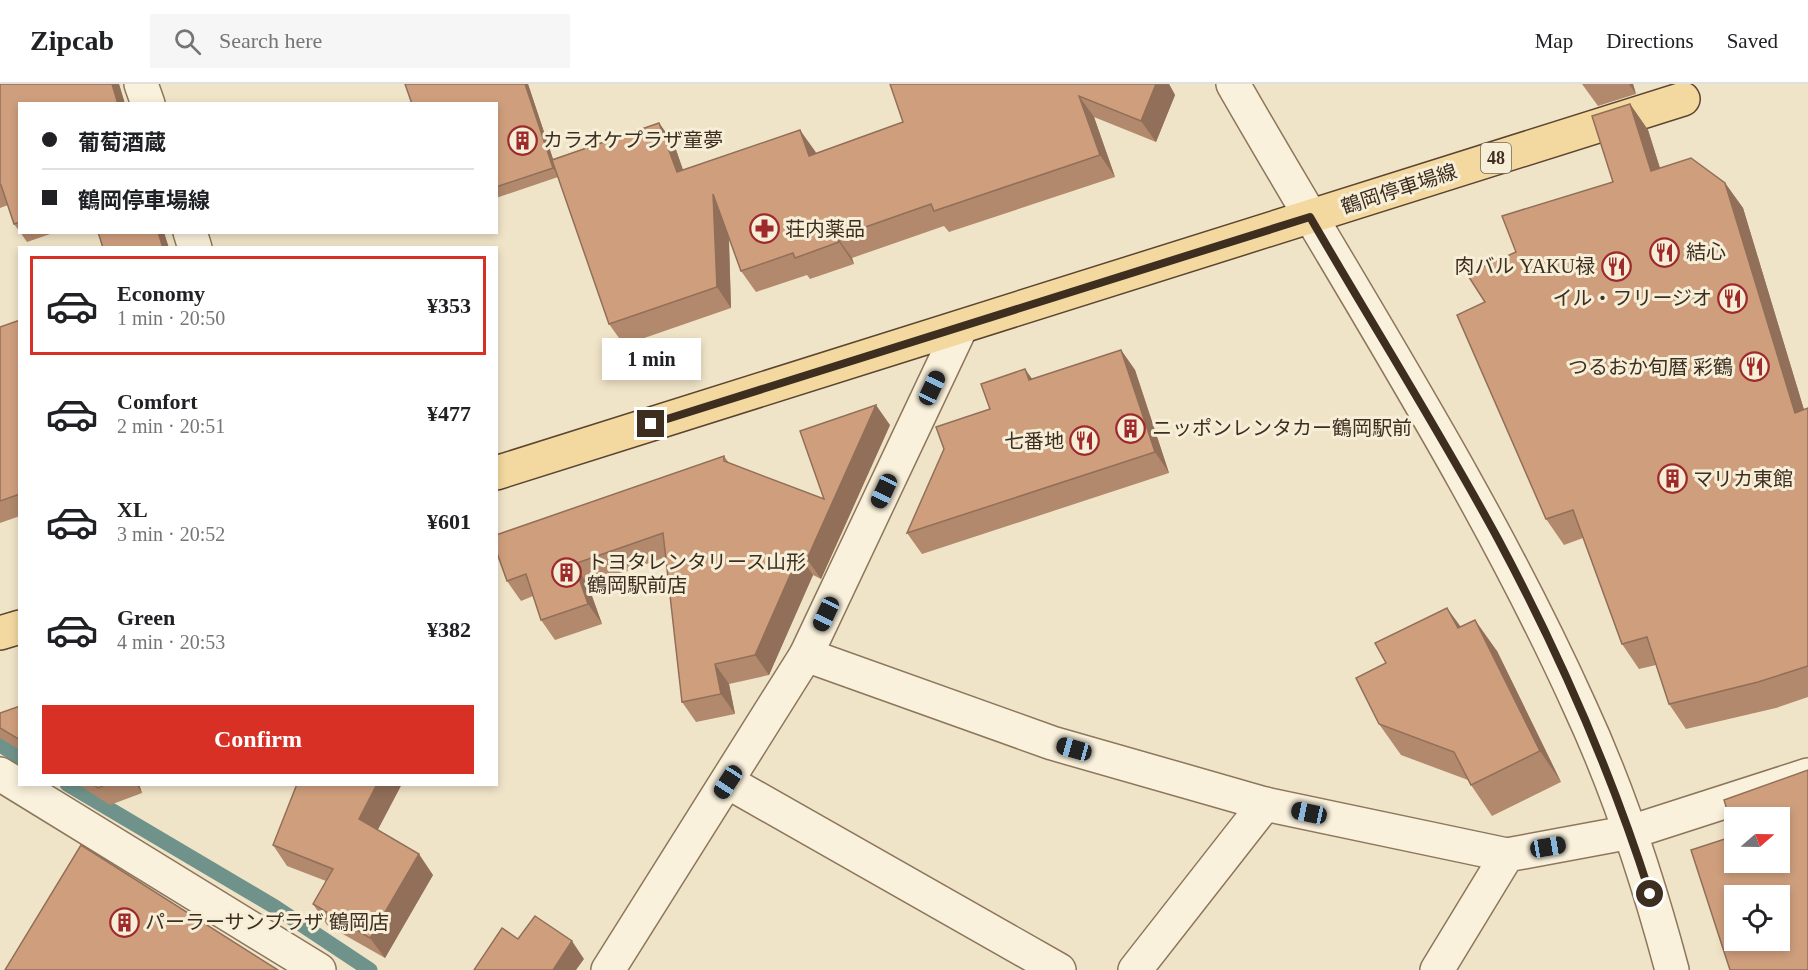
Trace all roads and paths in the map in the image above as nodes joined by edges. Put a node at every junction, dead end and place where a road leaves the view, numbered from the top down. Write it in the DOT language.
graph roads {
  1 [pos="141,84"];
  2 [pos="1233,84"];
  3 [pos="1683,99"];
  4 [pos="147,102"];
  5 [pos="1310,217"];
  6 [pos="961,327"];
  7 [pos="498,472"];
  8 [pos="18,628"];
  9 [pos="0,633"];
  10 [pos="806,655"];
  11 [pos="0,774"];
  12 [pos="1808,775"];
  13 [pos="728,782"];
  14 [pos="18,785"];
  15 [pos="20,786"];
  16 [pos="1265,804"];
  17 [pos="1630,832"];
  18 [pos="1507,855"];
  19 [pos="1013,959"];
  20 [pos="319,970"];
  21 [pos="608,970"];
  22 [pos="1059,970"];
  23 [pos="1135,970"];
  24 [pos="1437,970"];
  25 [pos="1672,970"];
  1 -- 4 [label="street"];
  2 -- 5 [label="street"];
  3 -- 5 [label="main road, 鶴岡停車場線 / 48"];
  5 -- 6 [label="main road, 鶴岡停車場線 / 48"];
  5 -- 17 [label="street"];
  6 -- 7 [label="main road, 鶴岡停車場線 / 48"];
  6 -- 10 [label="street"];
  8 -- 9 [label="main road"];
  10 -- 13 [label="street"];
  10 -- 16 [label="street"];
  11 -- 14 [label="street"];
  12 -- 17 [label="street"];
  13 -- 19 [label="street"];
  13 -- 21 [label="street"];
  15 -- 20 [label="street"];
  16 -- 18 [label="street"];
  16 -- 23 [label="street"];
  17 -- 18 [label="street"];
  17 -- 25 [label="street"];
  18 -- 24 [label="street"];
  19 -- 22 [label="street"];
}
